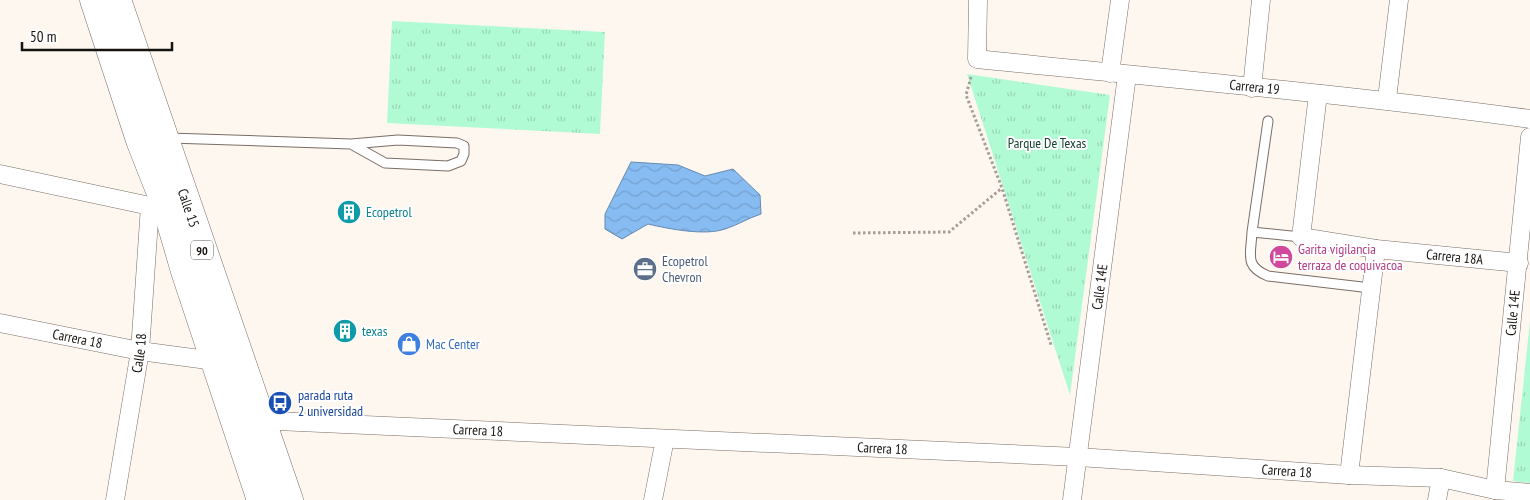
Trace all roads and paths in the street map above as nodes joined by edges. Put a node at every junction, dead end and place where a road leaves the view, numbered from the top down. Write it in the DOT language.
graph roads {
  1 [pos="94,0"];
  2 [pos="117,0"];
  3 [pos="978,0"];
  4 [pos="1120,0"];
  5 [pos="1261,0"];
  6 [pos="1399,0"];
  7 [pos="977,59"];
  8 [pos="1119,74"];
  9 [pos="1252,88"];
  10 [pos="1318,94"];
  11 [pos="1387,99"];
  12 [pos="1530,119"];
  13 [pos="1268,121"];
  14 [pos="1530,137"];
  15 [pos="165,138"];
  16 [pos="351,144"];
  17 [pos="0,174"];
  18 [pos="1002,188"];
  19 [pos="158,206"];
  20 [pos="1252,232"];
  21 [pos="853,233"];
  22 [pos="1301,237"];
  23 [pos="1376,248"];
  24 [pos="1519,263"];
  25 [pos="1371,288"];
  26 [pos="0,323"];
  27 [pos="1052,345"];
  28 [pos="140,352"];
  29 [pos="215,361"];
  30 [pos="234,420"];
  31 [pos="263,420"];
  32 [pos="665,439"];
  33 [pos="1078,456"];
  34 [pos="1349,475"];
  35 [pos="1441,478"];
  36 [pos="1495,490"];
  37 [pos="1530,493"];
  38 [pos="115,500"];
  39 [pos="261,500"];
  40 [pos="289,500"];
  41 [pos="653,500"];
  42 [pos="1072,500"];
  43 [pos="1437,500"];
  1 -- 19 [label="highway, Calle 15 / 90"];
  2 -- 15 [label="highway, Calle 15 / 90"];
  3 -- 7 [label="street"];
  4 -- 8 [label="street, Calle 14E"];
  5 -- 9 [label="street"];
  6 -- 11 [label="street"];
  7 -- 8 [label="street, Carrera 19"];
  7 -- 18 [label="path"];
  8 -- 9 [label="street, Carrera 19"];
  8 -- 33 [label="street, Calle 14E"];
  9 -- 10 [label="street, Carrera 19"];
  10 -- 11 [label="street, Carrera 19"];
  10 -- 22 [label="street"];
  11 -- 12 [label="street, Carrera 19"];
  13 -- 20 [label="lane"];
  14 -- 24 [label="street, Calle 14E"];
  15 -- 16 [label="lane"];
  15 -- 31 [label="highway, Calle 15 / 90"];
  16 -- 16 [label="lane"];
  17 -- 19 [label="street"];
  18 -- 21 [label="path"];
  18 -- 27 [label="path"];
  19 -- 28 [label="street, Calle 18"];
  19 -- 29 [label="highway, Calle 15 / 90"];
  20 -- 22 [label="lane"];
  20 -- 25 [label="lane"];
  22 -- 23 [label="street, Carrera 18A"];
  23 -- 24 [label="street, Carrera 18A"];
  23 -- 25 [label="street"];
  24 -- 36 [label="street, Calle 14E"];
  25 -- 34 [label="street"];
  26 -- 28 [label="street, Carrera 18"];
  28 -- 29 [label="street, Carrera 18"];
  28 -- 38 [label="street, Calle 18"];
  29 -- 30 [label="highway, Calle 15 / 90"];
  30 -- 31 [label="street, Carrera 18"];
  30 -- 39 [label="highway, Calle 15 / 90"];
  31 -- 32 [label="street, Carrera 18"];
  31 -- 40 [label="highway, Calle 15 / 90"];
  32 -- 33 [label="street, Carrera 18"];
  32 -- 41 [label="street"];
  33 -- 34 [label="street, Carrera 18"];
  33 -- 42 [label="street, Calle 14E"];
  34 -- 35 [label="street, Carrera 18"];
  35 -- 36 [label="street, Carrera 18"];
  35 -- 43 [label="street"];
  36 -- 37 [label="street, Carrera 18"];
}
